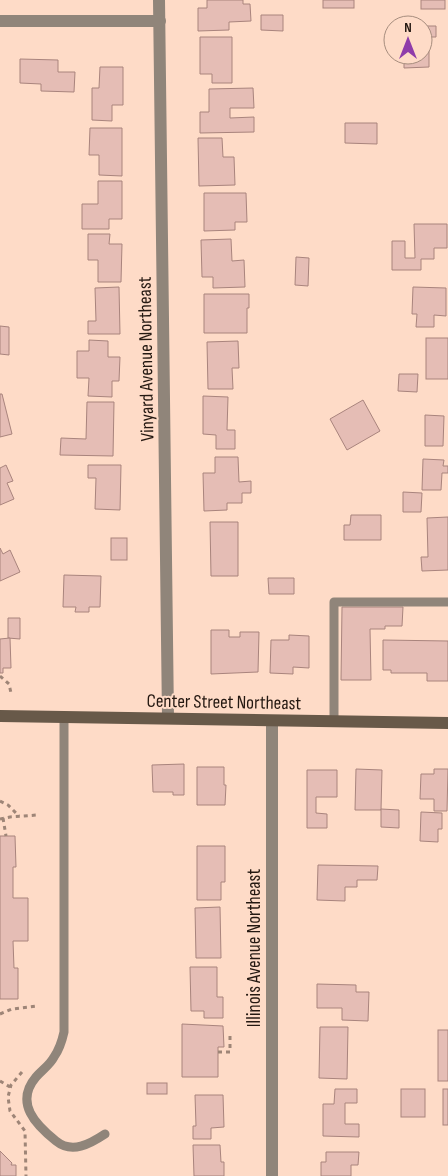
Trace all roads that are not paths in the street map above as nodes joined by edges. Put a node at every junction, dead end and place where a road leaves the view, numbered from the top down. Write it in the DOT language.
graph roads {
  1 [pos="159,0"];
  2 [pos="0,21"];
  3 [pos="160,21"];
  4 [pos="448,602"];
  5 [pos="0,716"];
  6 [pos="64,717"];
  7 [pos="168,718"];
  8 [pos="272,721"];
  9 [pos="334,722"];
  10 [pos="448,723"];
  11 [pos="105,1134"];
  12 [pos="272,1176"];
  1 -- 3 [label="street, Vinyard Avenue Northeast"];
  2 -- 3 [label="street"];
  3 -- 7 [label="street, Vinyard Avenue Northeast"];
  4 -- 9 [label="lane"];
  5 -- 6 [label="main road, Center Street Northeast"];
  6 -- 7 [label="main road, Center Street Northeast"];
  6 -- 11 [label="lane"];
  7 -- 8 [label="main road, Center Street Northeast"];
  8 -- 9 [label="main road, Center Street Northeast"];
  8 -- 12 [label="street, Illinois Avenue Northeast"];
  9 -- 10 [label="main road, Center Street Northeast"];
}
